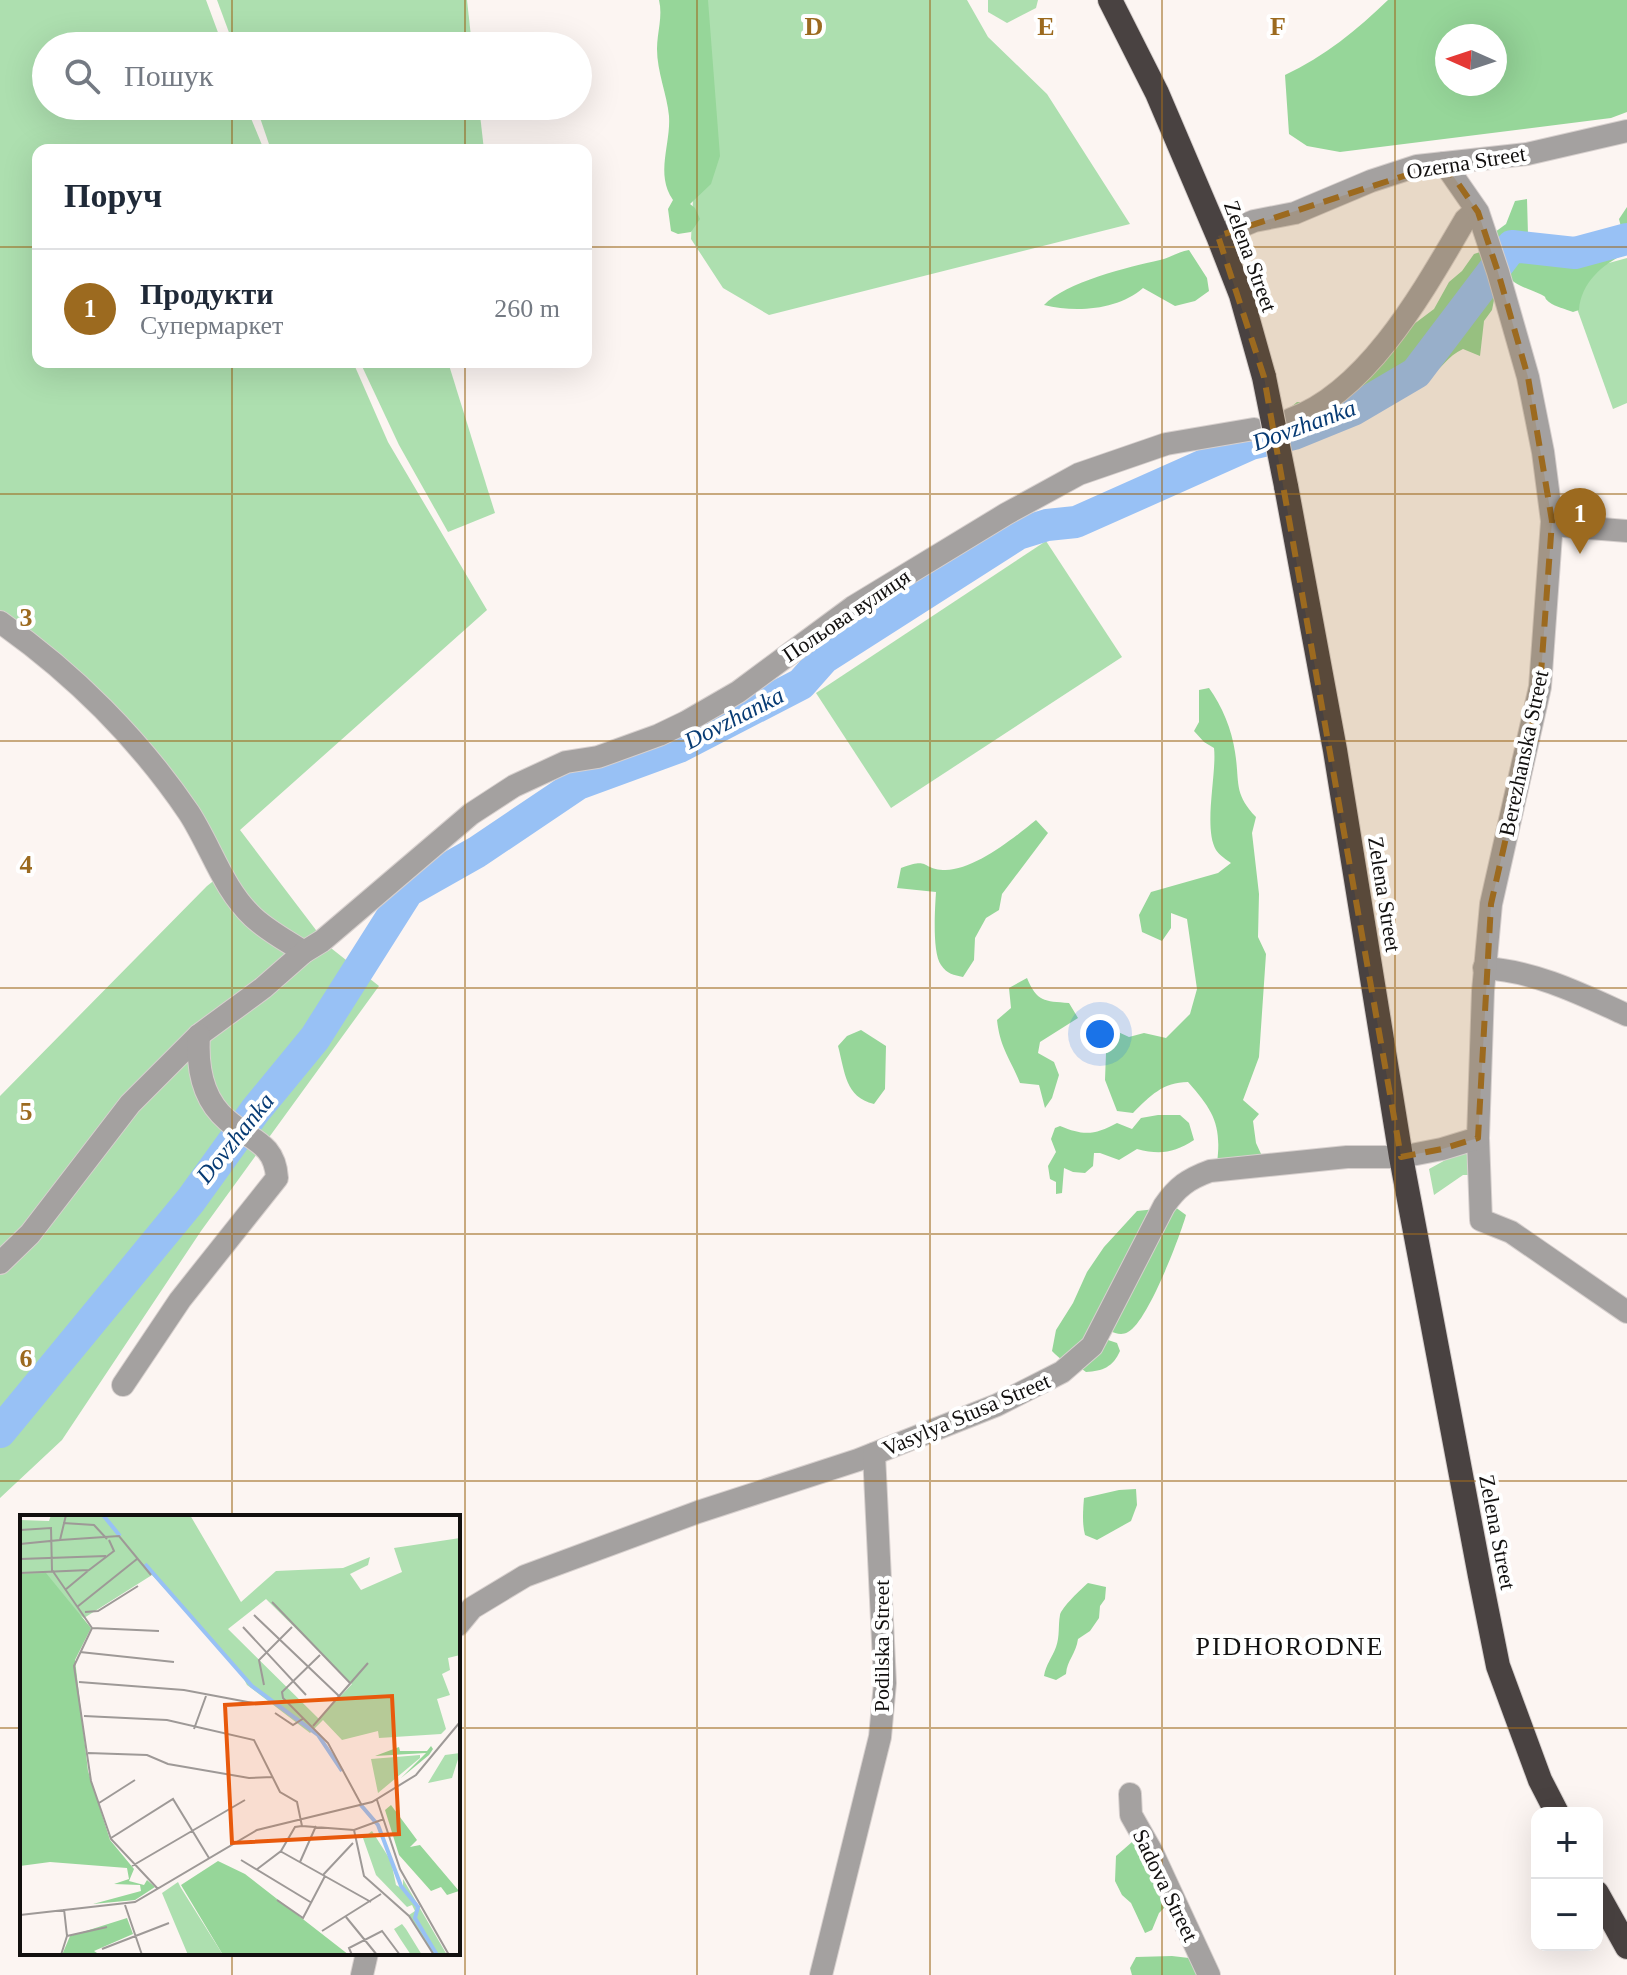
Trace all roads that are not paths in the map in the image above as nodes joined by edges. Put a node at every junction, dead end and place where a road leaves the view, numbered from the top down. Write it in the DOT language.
graph roads {
  1 [pos="1110,0"];
  2 [pos="1627,131"];
  3 [pos="1444,163"];
  4 [pos="1476,210"];
  5 [pos="1218,236"];
  6 [pos="1291,419"];
  7 [pos="1254,429"];
  8 [pos="1552,525"];
  9 [pos="1627,531"];
  10 [pos="0,622"];
  11 [pos="304,952"];
  12 [pos="1484,968"];
  13 [pos="1627,1015"];
  14 [pos="199,1035"];
  15 [pos="1478,1138"];
  16 [pos="1401,1157"];
  17 [pos="0,1263"];
  18 [pos="1627,1312"];
  19 [pos="123,1385"];
  20 [pos="874,1454"];
  21 [pos="460,1623"];
  22 [pos="1130,1794"];
  23 [pos="1554,1807"];
  24 [pos="1603,1904"];
  25 [pos="1627,1947"];
  26 [pos="367,1955"];
  27 [pos="362,1975"];
  28 [pos="821,1975"];
  29 [pos="1209,1975"];
  1 -- 5 [label="highway, Zelena Street"];
  2 -- 3 [label="street, Ozerna Street"];
  3 -- 4 [label="street, Berezhanska Street"];
  3 -- 5 [label="street, Ozerna Street"];
  4 -- 6 [label="street"];
  4 -- 8 [label="street, Berezhanska Street"];
  5 -- 16 [label="highway, Zelena Street, bridge"];
  7 -- 11 [label="street, Польова вулиця"];
  8 -- 9 [label="street"];
  8 -- 12 [label="street, Berezhanska Street"];
  10 -- 11 [label="street"];
  11 -- 14 [label="street, Польова вулиця"];
  12 -- 13 [label="street"];
  12 -- 15 [label="street, Berezhanska Street"];
  14 -- 17 [label="street, Польова вулиця"];
  14 -- 19 [label="street"];
  15 -- 16 [label="street"];
  15 -- 18 [label="street, Berezhanska Street"];
  16 -- 20 [label="street, Vasylya Stusa Street"];
  16 -- 23 [label="highway, Zelena Street"];
  20 -- 21 [label="street, Vasylya Stusa Street"];
  20 -- 28 [label="street, Podilska Street"];
  22 -- 29 [label="street, Sadova Street"];
  24 -- 25 [label="highway"];
  26 -- 27 [label="street"];
}
